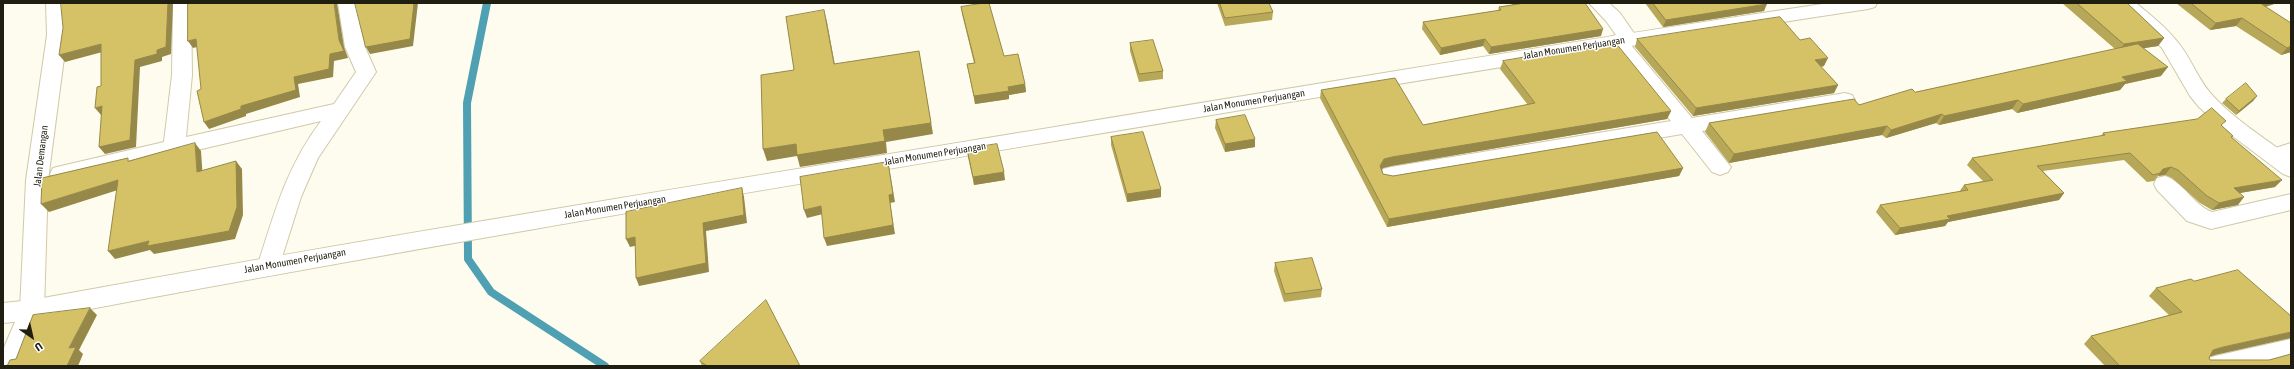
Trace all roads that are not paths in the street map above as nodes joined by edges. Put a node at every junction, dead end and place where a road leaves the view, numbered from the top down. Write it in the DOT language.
graph roads {
  1 [pos="55,3"];
  2 [pos="182,3"];
  3 [pos="347,3"];
  4 [pos="1598,3"];
  5 [pos="1616,3"];
  6 [pos="1868,3"];
  7 [pos="2124,3"];
  8 [pos="1628,39"];
  9 [pos="1845,100"];
  10 [pos="342,109"];
  11 [pos="1686,127"];
  12 [pos="174,146"];
  13 [pos="2282,153"];
  14 [pos="1720,167"];
  15 [pos="2291,169"];
  16 [pos="1391,175"];
  17 [pos="37,180"];
  18 [pos="2165,184"];
  19 [pos="2291,202"];
  20 [pos="270,264"];
  21 [pos="32,310"];
  22 [pos="3,313"];
  23 [pos="2291,349"];
  24 [pos="9,366"];
  25 [pos="2215,366"];
  1 -- 17 [label="street, Jalan Demangan"];
  2 -- 12 [label="street"];
  3 -- 10 [label="street"];
  4 -- 8 [label="street"];
  5 -- 8 [label="street"];
  6 -- 8 [label="street, Jalan Monumen Perjuangan"];
  7 -- 13 [label="street"];
  8 -- 11 [label="street"];
  8 -- 20 [label="street, Jalan Monumen Perjuangan"];
  9 -- 11 [label="street"];
  10 -- 12 [label="street"];
  10 -- 20 [label="street"];
  11 -- 14 [label="street"];
  11 -- 16 [label="street"];
  12 -- 17 [label="street"];
  13 -- 15 [label="street"];
  17 -- 21 [label="street, Jalan Demangan"];
  18 -- 19 [label="street"];
  20 -- 21 [label="street, Jalan Monumen Perjuangan"];
  21 -- 22 [label="street, Jalan Monumen Perjuangan"];
  21 -- 24 [label="street"];
  23 -- 25 [label="street"];
}
